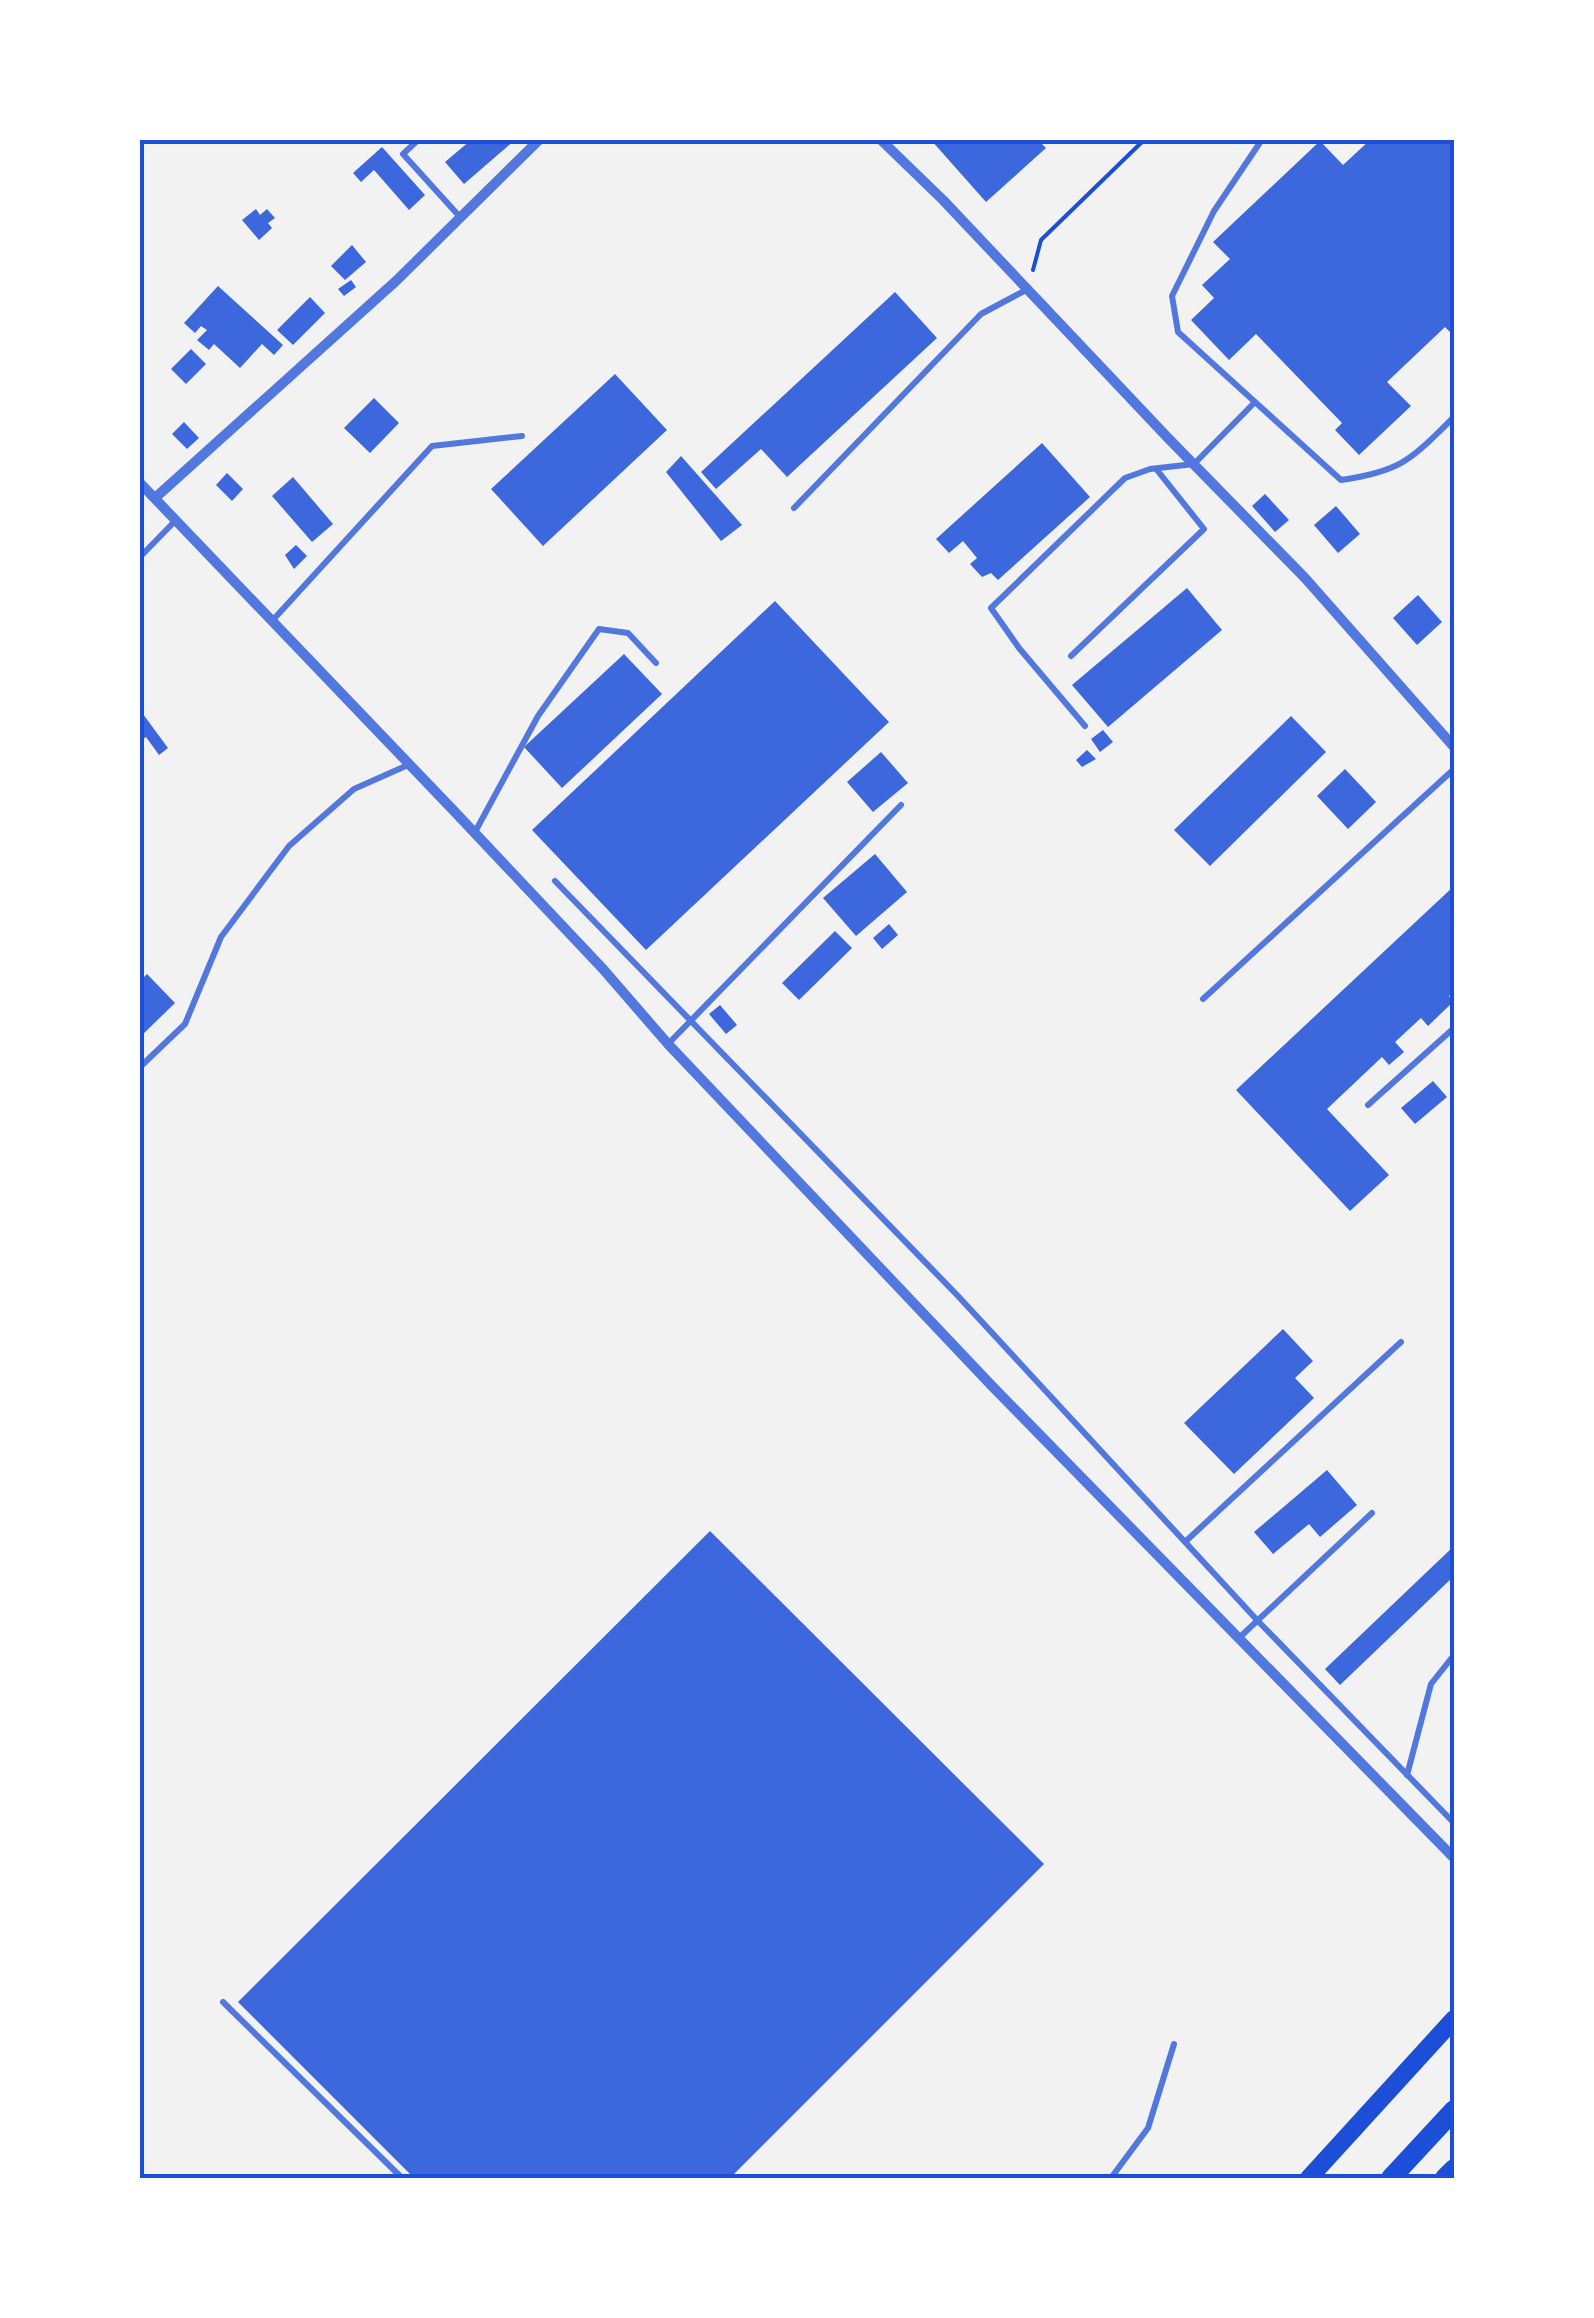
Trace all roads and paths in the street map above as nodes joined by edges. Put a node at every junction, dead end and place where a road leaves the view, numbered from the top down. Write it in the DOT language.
graph roads {
  1 [pos="418,140"];
  2 [pos="539,140"];
  3 [pos="881,140"];
  4 [pos="1144,140"];
  5 [pos="1259,144"];
  6 [pos="460,217"];
  7 [pos="1027,289"];
  8 [pos="1255,402"];
  9 [pos="1454,417"];
  10 [pos="522,436"];
  11 [pos="1194,464"];
  12 [pos="1156,468"];
  13 [pos="140,483"];
  14 [pos="155,498"];
  15 [pos="794,508"];
  16 [pos="176,520"];
  17 [pos="140,557"];
  18 [pos="272,620"];
  19 [pos="1072,656"];
  20 [pos="656,664"];
  21 [pos="1085,726"];
  22 [pos="1454,748"];
  23 [pos="409,764"];
  24 [pos="1454,769"];
  25 [pos="901,806"];
  26 [pos="475,833"];
  27 [pos="555,880"];
  28 [pos="1203,999"];
  29 [pos="691,1020"];
  30 [pos="1454,1028"];
  31 [pos="668,1044"];
  32 [pos="140,1067"];
  33 [pos="1368,1105"];
  34 [pos="1401,1342"];
  35 [pos="1372,1513"];
  36 [pos="1186,1541"];
  37 [pos="1256,1620"];
  38 [pos="1240,1637"];
  39 [pos="1454,1654"];
  40 [pos="1407,1776"];
  41 [pos="1454,1823"];
  42 [pos="1454,1858"];
  43 [pos="223,2002"];
  44 [pos="1454,2019"];
  45 [pos="1174,2044"];
  46 [pos="1454,2110"];
  47 [pos="1454,2169"];
  48 [pos="402,2178"];
  49 [pos="1111,2178"];
  50 [pos="1309,2178"];
  51 [pos="1391,2178"];
  52 [pos="1445,2178"];
  1 -- 6 [label="lane"];
  2 -- 6 [label="street"];
  3 -- 7 [label="street"];
  4 -- 7 [label="path"];
  5 -- 8 [label="lane"];
  6 -- 14 [label="street"];
  7 -- 11 [label="street"];
  7 -- 15 [label="lane"];
  8 -- 9 [label="lane"];
  8 -- 11 [label="lane"];
  10 -- 18 [label="lane"];
  11 -- 12 [label="lane"];
  11 -- 22 [label="street"];
  12 -- 19 [label="lane"];
  12 -- 21 [label="lane"];
  13 -- 14 [label="street"];
  14 -- 16 [label="street"];
  16 -- 17 [label="lane"];
  16 -- 18 [label="street"];
  18 -- 23 [label="street"];
  20 -- 26 [label="lane"];
  23 -- 26 [label="street"];
  23 -- 32 [label="lane"];
  24 -- 28 [label="lane"];
  25 -- 29 [label="lane"];
  26 -- 31 [label="street"];
  27 -- 29 [label="lane"];
  29 -- 31 [label="lane"];
  29 -- 36 [label="lane"];
  30 -- 33 [label="lane"];
  31 -- 38 [label="street"];
  34 -- 36 [label="lane"];
  35 -- 37 [label="lane"];
  36 -- 37 [label="lane"];
  37 -- 38 [label="lane"];
  37 -- 40 [label="lane"];
  38 -- 42 [label="street"];
  39 -- 40 [label="lane"];
  40 -- 41 [label="lane"];
  43 -- 48 [label="lane"];
  44 -- 50 [label="main road"];
  45 -- 49 [label="lane"];
  46 -- 51 [label="highway"];
  47 -- 52 [label="highway"];
}
